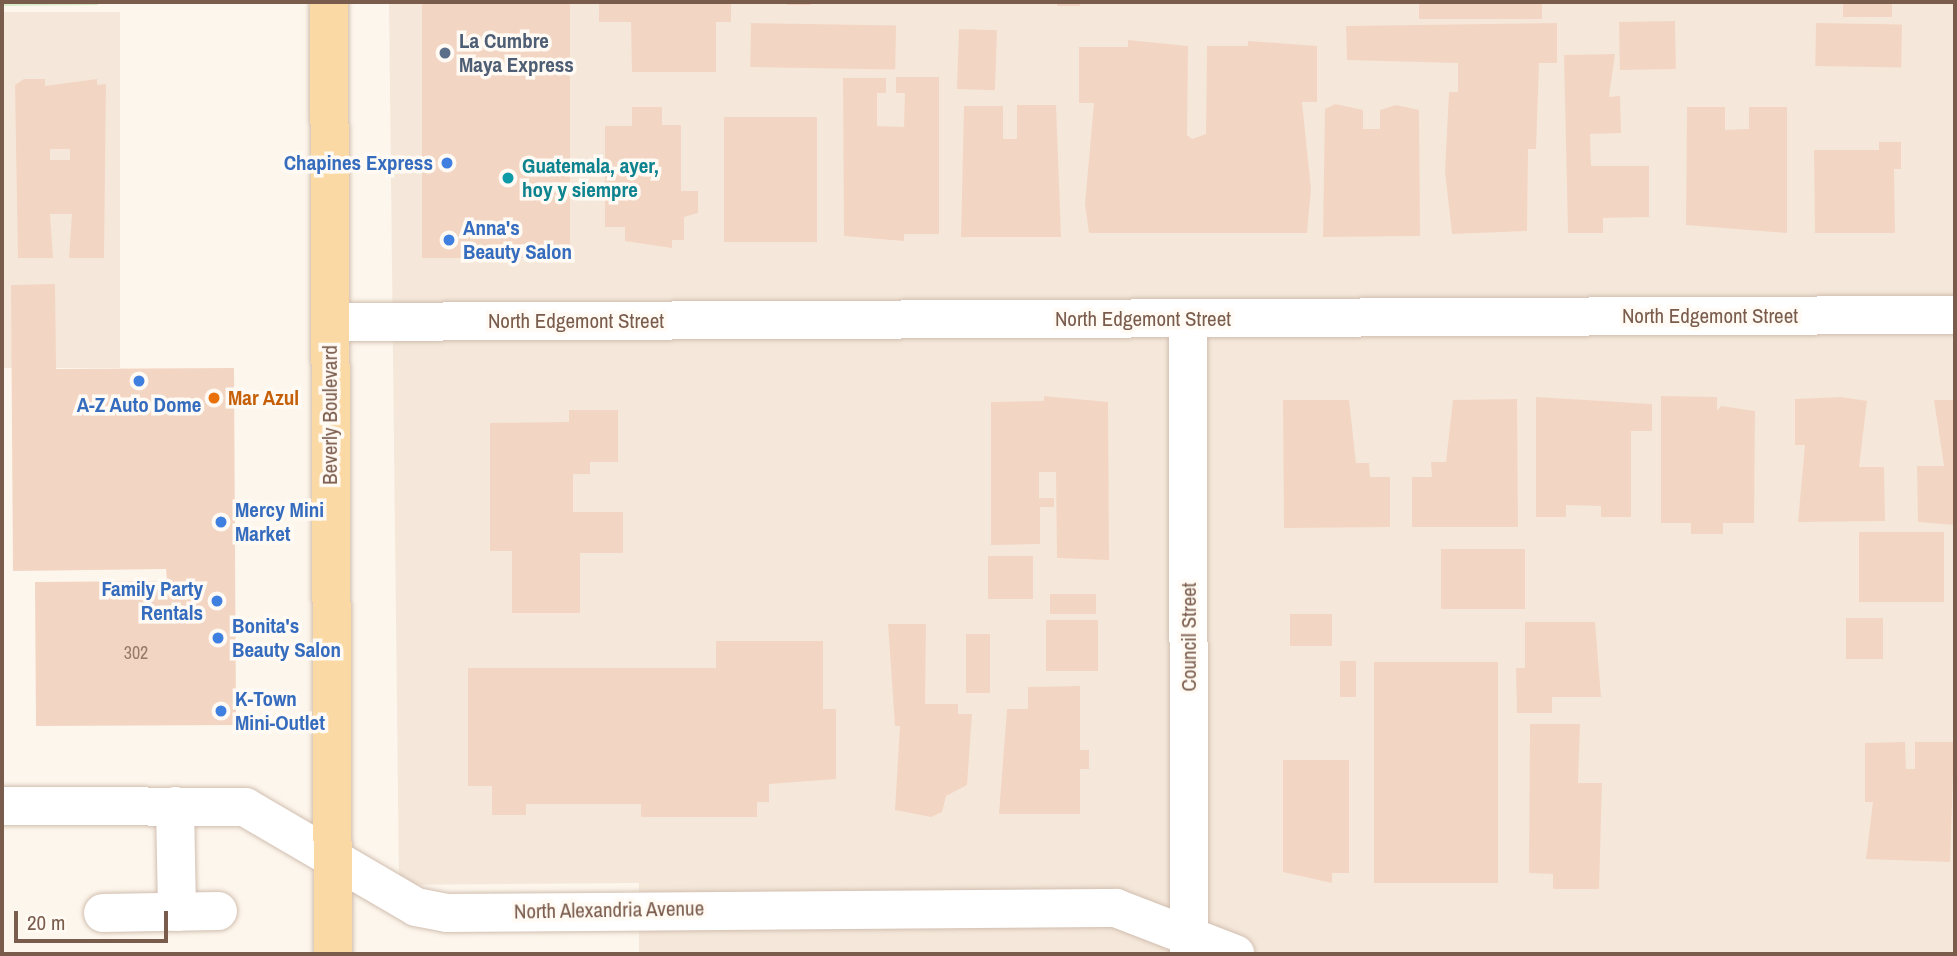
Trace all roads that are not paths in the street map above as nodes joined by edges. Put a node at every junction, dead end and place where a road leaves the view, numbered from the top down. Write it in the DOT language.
graph roads {
  1 [pos="329,2"];
  2 [pos="1955,315"];
  3 [pos="1188,319"];
  4 [pos="330,322"];
  5 [pos="2,806"];
  6 [pos="175,806"];
  7 [pos="332,857"];
  8 [pos="218,911"];
  9 [pos="177,912"];
  10 [pos="103,913"];
  11 [pos="1189,943"];
  12 [pos="333,954"];
  13 [pos="1235,954"];
  1 -- 4 [label="main road, Beverly Boulevard"];
  2 -- 3 [label="street, North Edgemont Street"];
  3 -- 4 [label="street, North Edgemont Street"];
  3 -- 11 [label="street, Council Street"];
  4 -- 7 [label="main road, Beverly Boulevard"];
  5 -- 6 [label="street, North Alexandria Avenue"];
  6 -- 7 [label="street, North Alexandria Avenue"];
  6 -- 9 [label="street"];
  7 -- 11 [label="street, North Alexandria Avenue"];
  7 -- 12 [label="main road, Beverly Boulevard"];
  8 -- 9 [label="street"];
  9 -- 10 [label="street"];
  11 -- 13 [label="street, North Alexandria Avenue"];
}
